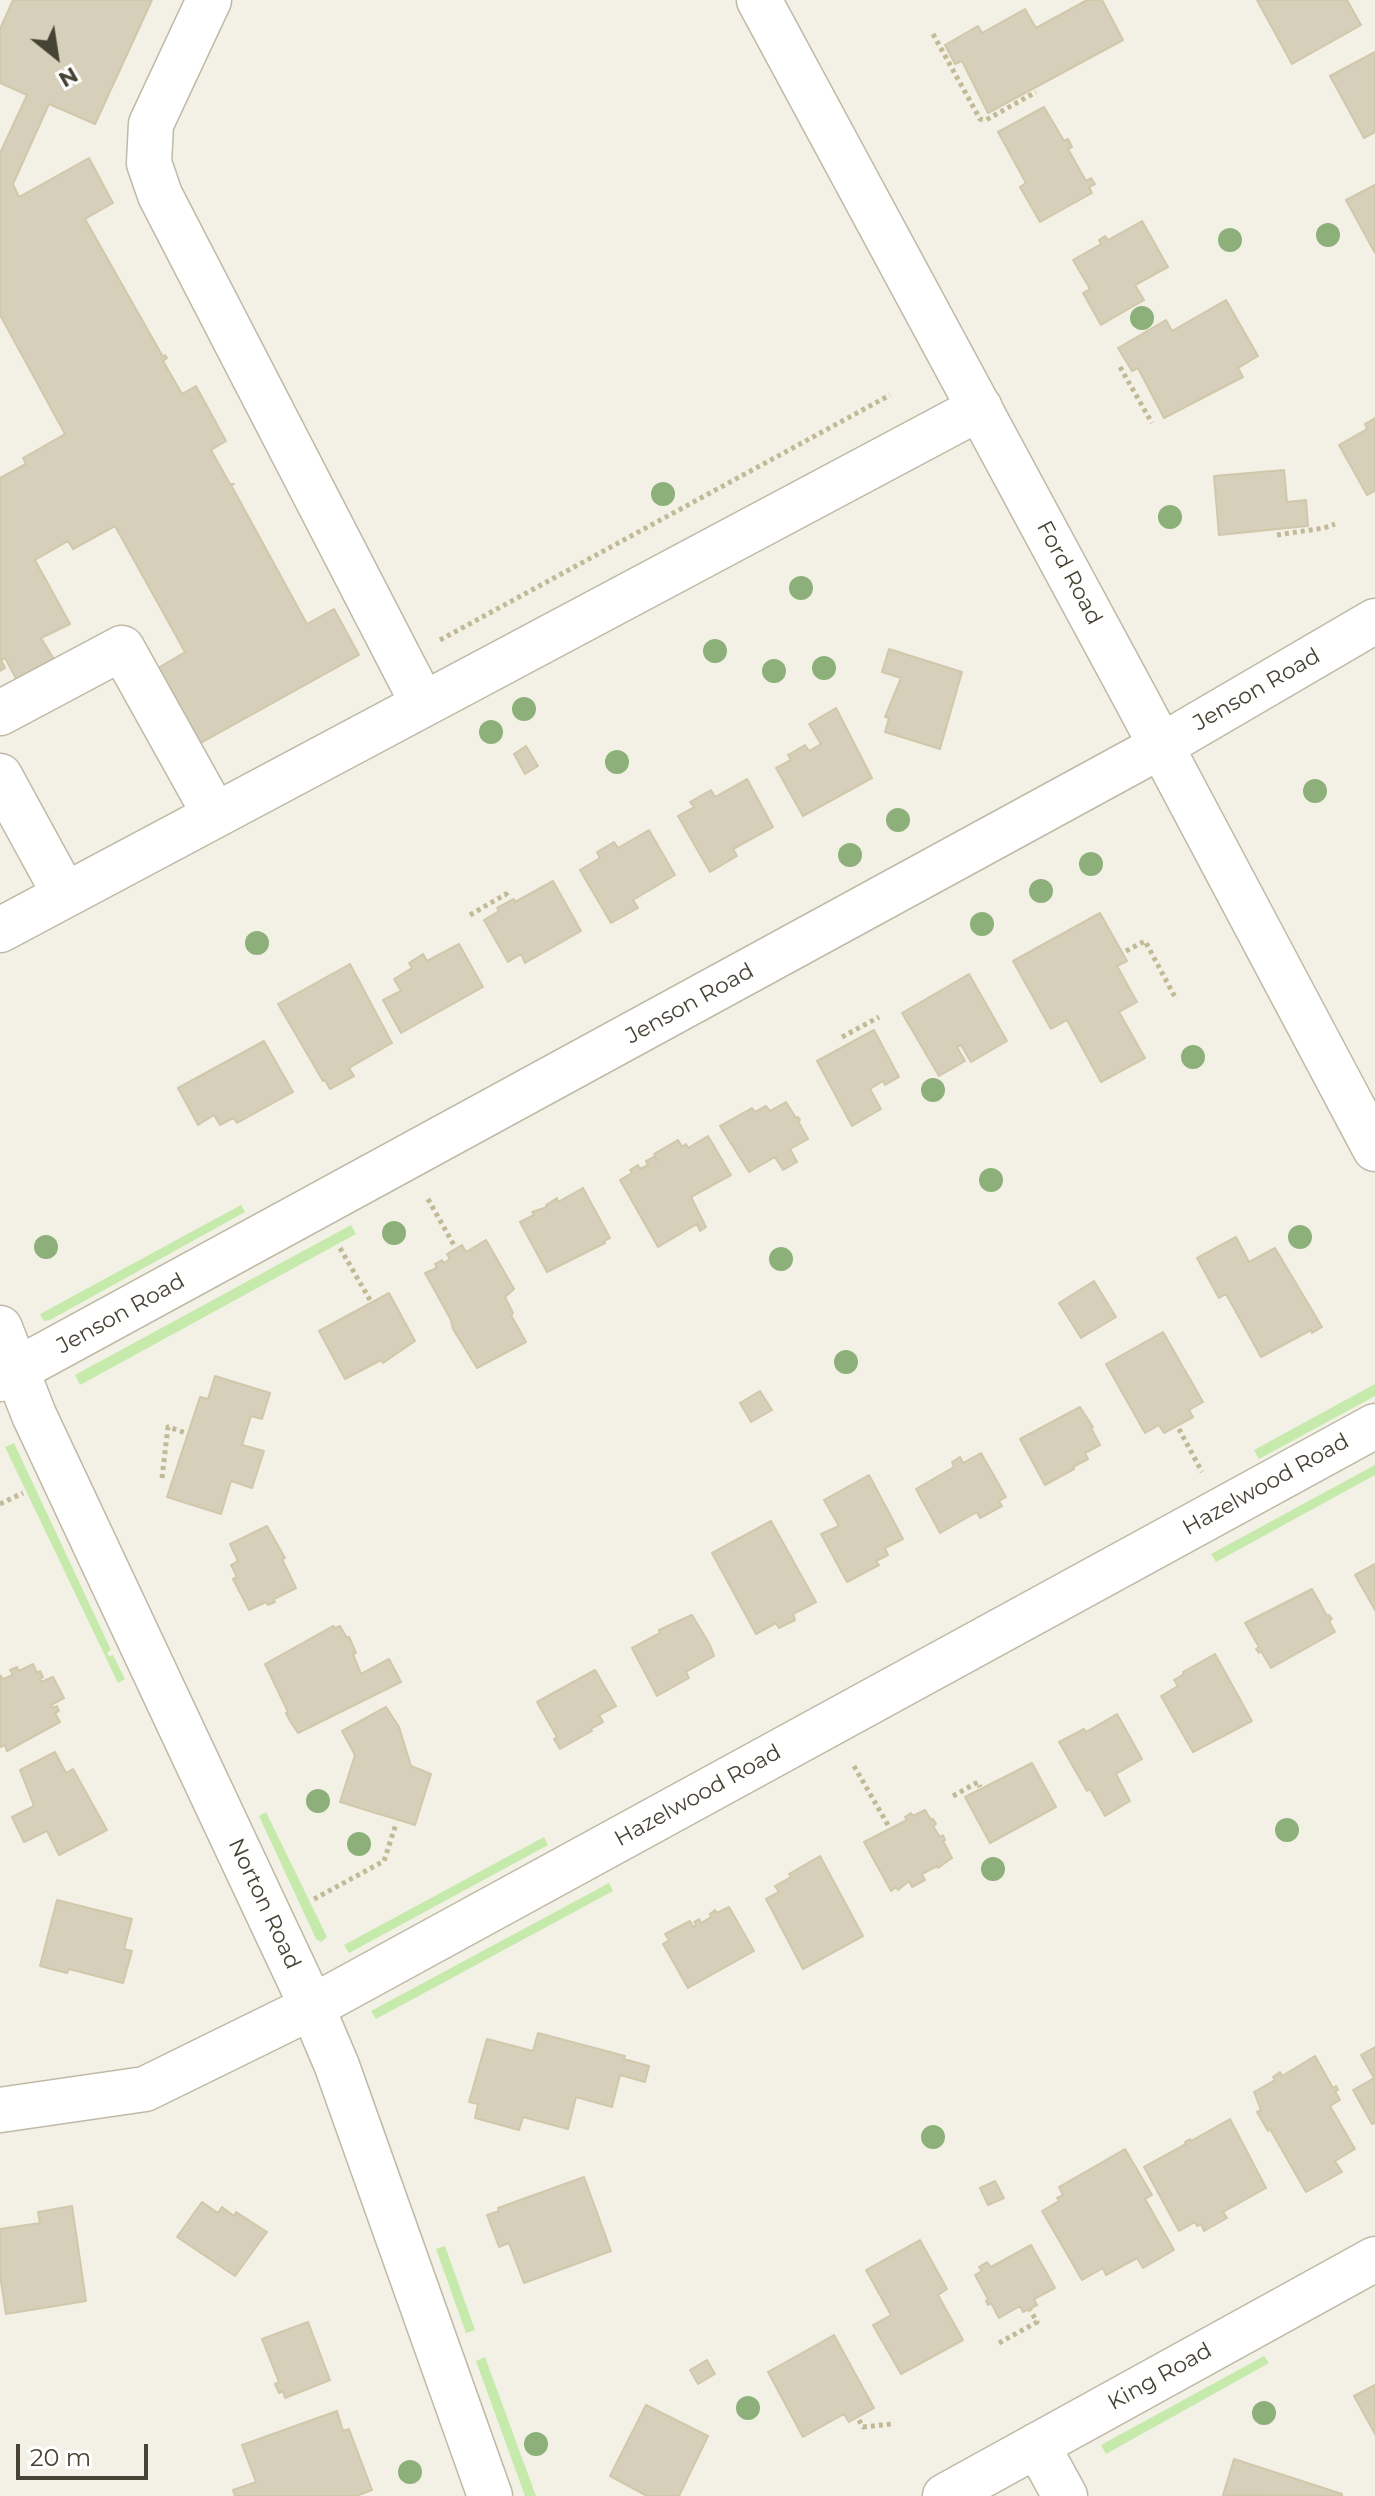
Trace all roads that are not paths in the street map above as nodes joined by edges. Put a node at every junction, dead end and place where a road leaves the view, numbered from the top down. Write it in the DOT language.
graph roads {
  1 [pos="209,0"];
  2 [pos="759,0"];
  3 [pos="980,408"];
  4 [pos="1375,621"];
  5 [pos="423,704"];
  6 [pos="0,713"];
  7 [pos="1161,746"];
  8 [pos="0,776"];
  9 [pos="215,815"];
  10 [pos="65,895"];
  11 [pos="0,930"];
  12 [pos="1375,1149"];
  13 [pos="0,1328"];
  14 [pos="8,1375"];
  15 [pos="1375,1426"];
  16 [pos="312,2007"];
  17 [pos="0,2110"];
  18 [pos="1375,2259"];
  19 [pos="1037,2445"];
  20 [pos="490,2496"];
  21 [pos="945,2496"];
  22 [pos="1065,2496"];
  1 -- 5 [label="street"];
  2 -- 3 [label="street, Ford Road"];
  3 -- 5 [label="street"];
  3 -- 7 [label="street, Ford Road"];
  4 -- 7 [label="street, Jenson Road"];
  5 -- 9 [label="street"];
  6 -- 9 [label="street"];
  7 -- 12 [label="street, Ford Road"];
  7 -- 14 [label="street, Jenson Road"];
  8 -- 10 [label="street"];
  9 -- 10 [label="street"];
  10 -- 11 [label="street"];
  13 -- 14 [label="street, Norton Road"];
  14 -- 16 [label="street, Norton Road"];
  15 -- 16 [label="street, Hazelwood Road"];
  16 -- 17 [label="street, Hazelwood Road"];
  16 -- 20 [label="street, Norton Road"];
  18 -- 19 [label="street, King Road"];
  19 -- 21 [label="street, King Road"];
  19 -- 22 [label="street"];
}
